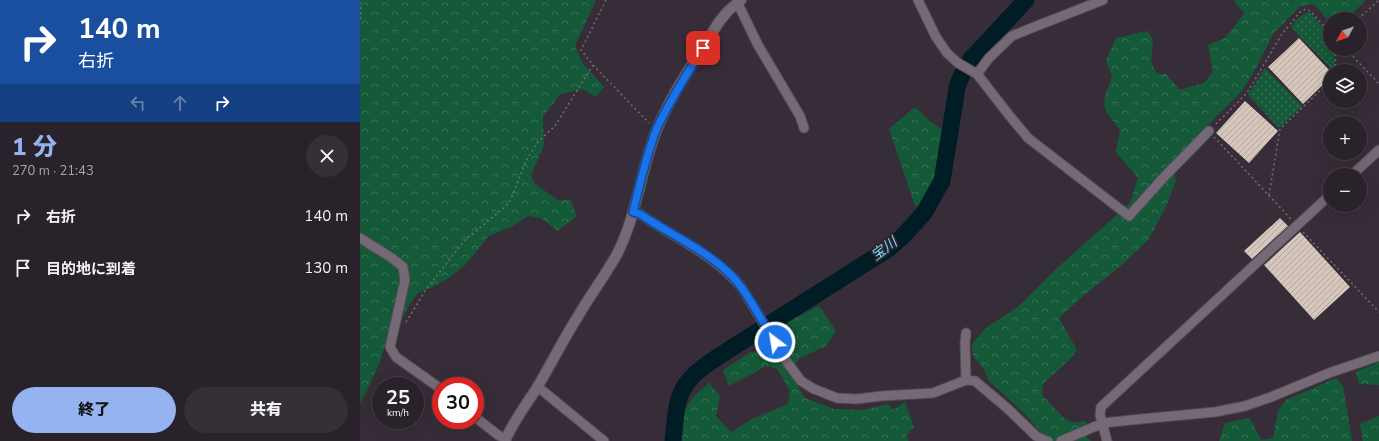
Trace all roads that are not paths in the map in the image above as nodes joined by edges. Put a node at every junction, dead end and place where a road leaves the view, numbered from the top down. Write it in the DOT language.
graph roads {
  1 [pos="918,0"];
  2 [pos="1104,0"];
  3 [pos="739,2"];
  4 [pos="977,74"];
  5 [pos="804,128"];
  6 [pos="1209,131"];
  7 [pos="1379,150"];
  8 [pos="1360,168"];
  9 [pos="1323,201"];
  10 [pos="633,212"];
  11 [pos="360,238"];
  12 [pos="966,333"];
  13 [pos="1379,356"];
  14 [pos="966,380"];
  15 [pos="432,383"];
  16 [pos="538,387"];
  17 [pos="1103,423"];
  18 [pos="484,424"];
  19 [pos="506,440"];
  20 [pos="604,441"];
  21 [pos="1048,441"];
  22 [pos="1061,441"];
  23 [pos="1107,441"];
  1 -- 4 [label="street"];
  2 -- 4 [label="street"];
  3 -- 5 [label="street"];
  3 -- 10 [label="street"];
  4 -- 6 [label="street"];
  7 -- 8 [label="street"];
  9 -- 17 [label="street"];
  10 -- 14 [label="street"];
  10 -- 16 [label="street"];
  11 -- 15 [label="street"];
  12 -- 14 [label="street"];
  13 -- 17 [label="street"];
  14 -- 21 [label="street"];
  16 -- 19 [label="street"];
  16 -- 20 [label="street"];
  17 -- 22 [label="street"];
  17 -- 23 [label="street"];
  18 -- 19 [label="street"];
}
